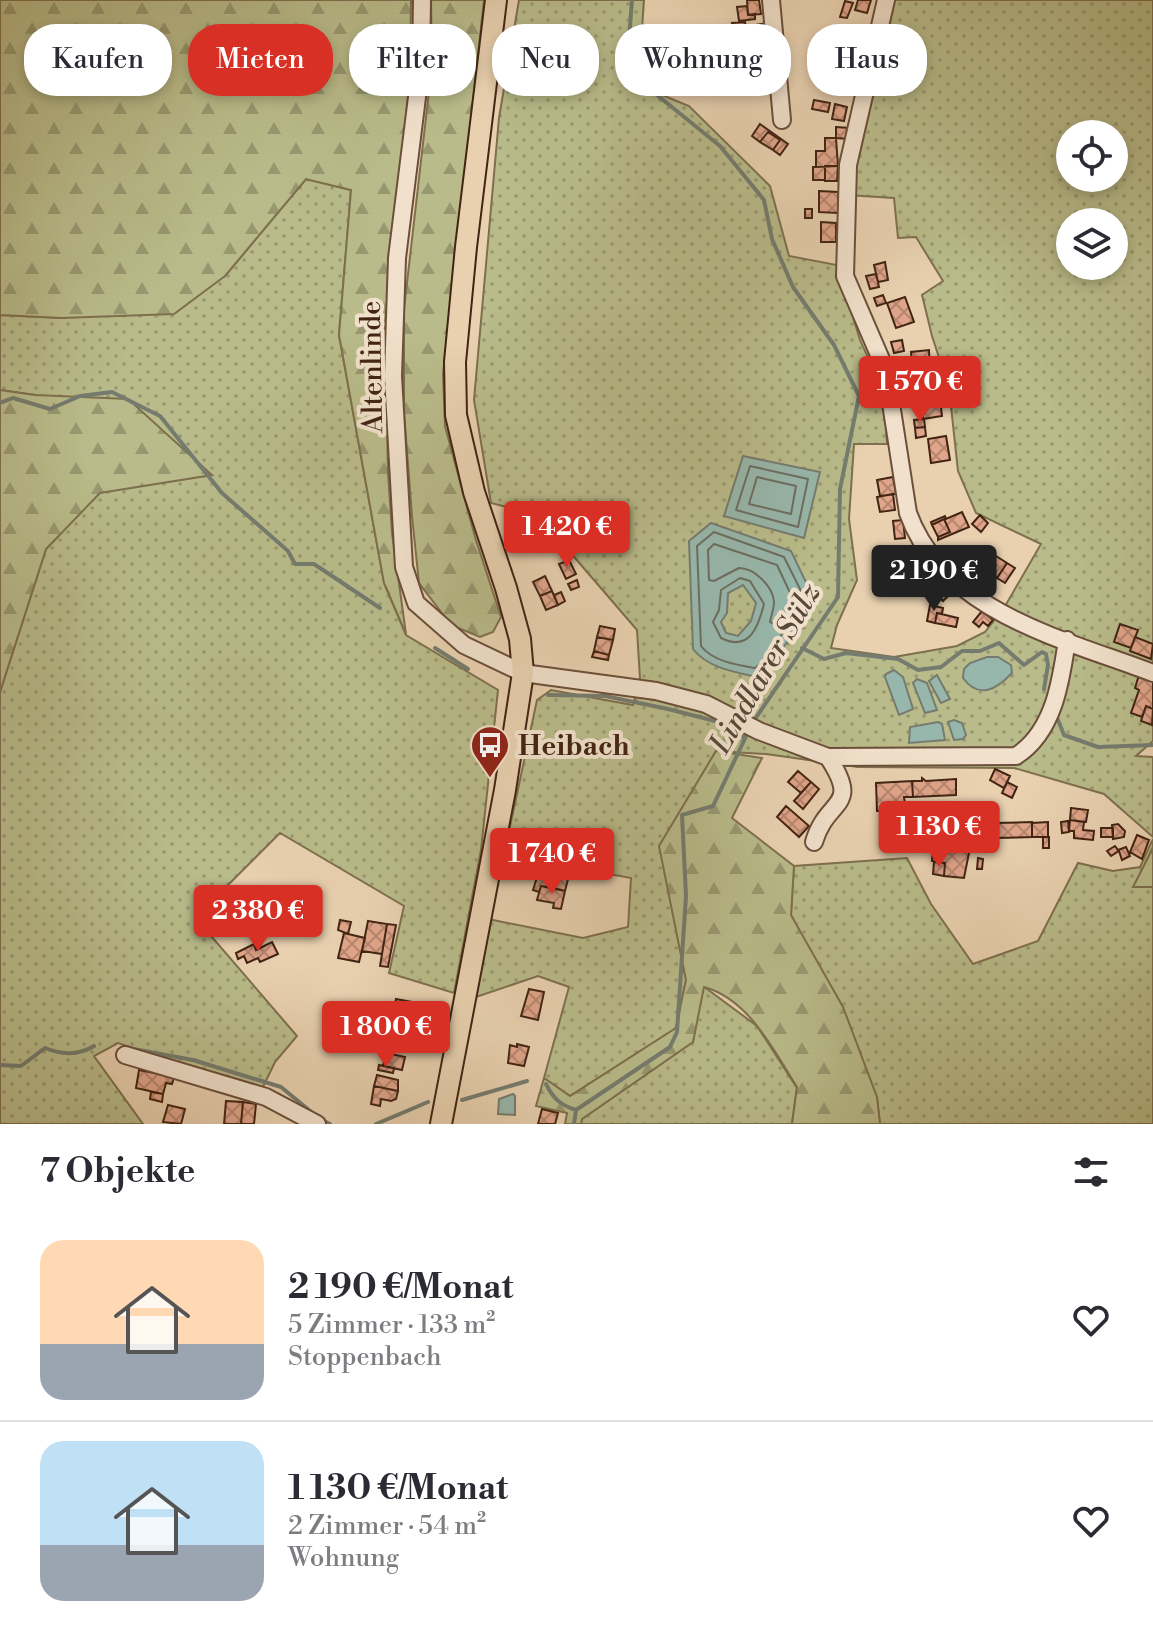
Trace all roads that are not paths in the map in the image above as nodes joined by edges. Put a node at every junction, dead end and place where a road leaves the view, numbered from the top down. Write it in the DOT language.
graph roads {
  1 [pos="422,0"];
  2 [pos="496,0"];
  3 [pos="771,0"];
  4 [pos="886,0"];
  5 [pos="782,120"];
  6 [pos="1067,640"];
  7 [pos="523,673"];
  8 [pos="1153,673"];
  9 [pos="828,757"];
  10 [pos="814,842"];
  11 [pos="125,1055"];
  12 [pos="317,1124"];
  13 [pos="441,1124"];
  1 -- 7 [label="street, Altenlinde"];
  2 -- 7 [label="main road"];
  3 -- 5 [label="street"];
  4 -- 6 [label="street"];
  6 -- 8 [label="street"];
  6 -- 9 [label="street"];
  7 -- 9 [label="street"];
  7 -- 13 [label="main road"];
  9 -- 10 [label="street"];
  11 -- 12 [label="street"];
}
